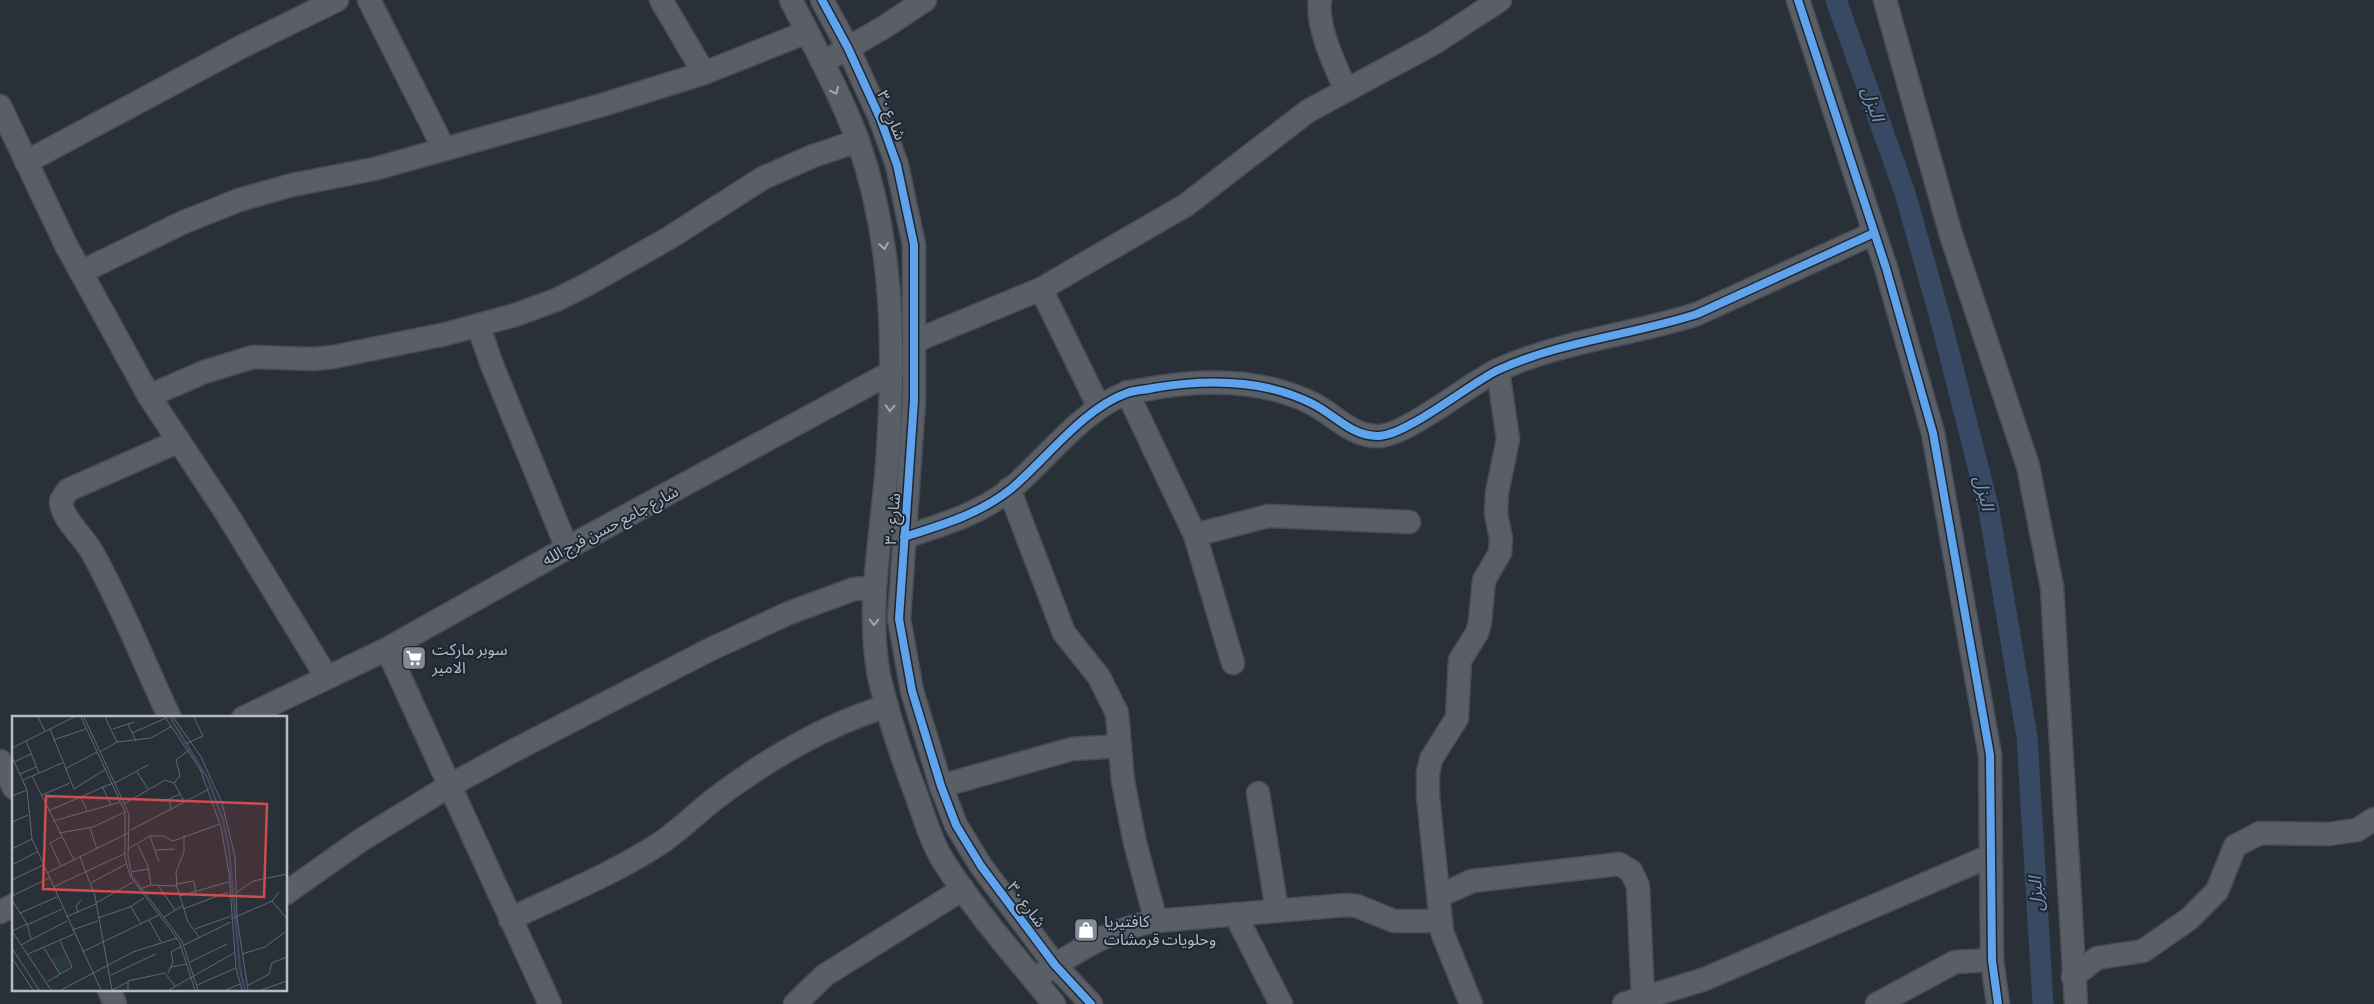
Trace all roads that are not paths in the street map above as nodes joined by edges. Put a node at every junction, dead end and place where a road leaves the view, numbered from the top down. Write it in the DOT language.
graph roads {
  1 [pos="337,0"];
  2 [pos="369,0"];
  3 [pos="660,0"];
  4 [pos="791,0"];
  5 [pos="822,0"];
  6 [pos="925,0"];
  7 [pos="1320,0"];
  8 [pos="1798,0"];
  9 [pos="1885,0"];
  10 [pos="1488,3"];
  11 [pos="808,32"];
  12 [pos="848,48"];
  13 [pos="822,62"];
  14 [pos="704,73"];
  15 [pos="1346,90"];
  16 [pos="0,106"];
  17 [pos="858,141"];
  18 [pos="444,149"];
  19 [pos="26,162"];
  20 [pos="1874,233"];
  21 [pos="81,272"];
  22 [pos="1041,289"];
  23 [pos="478,325"];
  24 [pos="915,341"];
  25 [pos="1498,370"];
  26 [pos="892,372"];
  27 [pos="1127,392"];
  28 [pos="149,396"];
  29 [pos="1099,407"];
  30 [pos="179,441"];
  31 [pos="1010,490"];
  32 [pos="1409,522"];
  33 [pos="1195,536"];
  34 [pos="904,537"];
  35 [pos="566,548"];
  36 [pos="874,588"];
  37 [pos="387,649"];
  38 [pos="1233,663"];
  39 [pos="326,676"];
  40 [pos="887,706"];
  41 [pos="169,716"];
  42 [pos="247,716"];
  43 [pos="1120,746"];
  44 [pos="0,760"];
  45 [pos="12,784"];
  46 [pos="449,786"];
  47 [pos="941,786"];
  48 [pos="1258,793"];
  49 [pos="2374,819"];
  50 [pos="1990,856"];
  51 [pos="963,889"];
  52 [pos="288,892"];
  53 [pos="1439,896"];
  54 [pos="12,906"];
  55 [pos="1277,910"];
  56 [pos="0,912"];
  57 [pos="1235,914"];
  58 [pos="510,919"];
  59 [pos="1156,921"];
  60 [pos="1440,921"];
  61 [pos="1992,960"];
  62 [pos="1056,965"];
  63 [pos="2073,977"];
  64 [pos="1033,978"];
  65 [pos="110,992"];
  66 [pos="1633,1001"];
  67 [pos="116,1004"];
  68 [pos="550,1004"];
  69 [pos="795,1004"];
  70 [pos="1054,1004"];
  71 [pos="1091,1004"];
  72 [pos="1280,1004"];
  73 [pos="1471,1004"];
  74 [pos="1877,1004"];
  75 [pos="1998,1004"];
  76 [pos="2076,1004"];
  1 -- 19 [label="street"];
  2 -- 18 [label="street"];
  3 -- 14 [label="street"];
  4 -- 11 [label="street, شارع ٣٠"];
  5 -- 12 [label="street, شارع ٣٠"];
  6 -- 12 [label="street"];
  7 -- 15 [label="street"];
  8 -- 20 [label="street"];
  9 -- 63 [label="street"];
  10 -- 15 [label="street"];
  11 -- 13 [label="street, شارع ٣٠"];
  11 -- 14 [label="street"];
  12 -- 13 [label="street"];
  12 -- 24 [label="street, شارع ٣٠"];
  13 -- 17 [label="street, شارع ٣٠, one-way"];
  14 -- 18 [label="street"];
  15 -- 22 [label="street"];
  16 -- 19 [label="street"];
  17 -- 23 [label="street"];
  17 -- 26 [label="street, شارع ٣٠, one-way"];
  18 -- 21 [label="street"];
  19 -- 21 [label="street"];
  20 -- 25 [label="street"];
  20 -- 50 [label="street"];
  21 -- 28 [label="street"];
  22 -- 24 [label="street"];
  22 -- 29 [label="street"];
  23 -- 28 [label="street"];
  23 -- 35 [label="street"];
  24 -- 34 [label="street, شارع ٣٠"];
  25 -- 27 [label="street"];
  25 -- 53 [label="street"];
  26 -- 35 [label="street, شارع جامع حسن فرج الله"];
  26 -- 36 [label="street, شارع ٣٠, one-way"];
  27 -- 29 [label="street"];
  27 -- 33 [label="street"];
  28 -- 30 [label="street"];
  29 -- 31 [label="street"];
  30 -- 39 [label="street"];
  30 -- 41 [label="street"];
  31 -- 34 [label="street"];
  31 -- 43 [label="street"];
  32 -- 33 [label="street"];
  33 -- 38 [label="street"];
  34 -- 47 [label="street, شارع ٣٠"];
  35 -- 37 [label="street, شارع جامع حسن فرج الله"];
  36 -- 40 [label="street, شارع ٣٠, one-way"];
  36 -- 46 [label="street"];
  37 -- 39 [label="street, شارع جامع حسن فرج الله"];
  37 -- 46 [label="street"];
  39 -- 42 [label="street, شارع جامع حسن فرج الله"];
  40 -- 51 [label="street, شارع ٣٠"];
  40 -- 58 [label="street"];
  43 -- 47 [label="street"];
  43 -- 59 [label="street"];
  44 -- 45 [label="street"];
  46 -- 52 [label="street"];
  46 -- 58 [label="street"];
  47 -- 62 [label="street, شارع ٣٠"];
  48 -- 55 [label="street"];
  49 -- 63 [label="street"];
  50 -- 61 [label="street"];
  50 -- 66 [label="street"];
  51 -- 64 [label="street, شارع ٣٠"];
  51 -- 69 [label="street"];
  53 -- 60 [label="street"];
  53 -- 66 [label="street"];
  54 -- 56 [label="street"];
  55 -- 57 [label="street"];
  55 -- 60 [label="street"];
  57 -- 59 [label="street"];
  57 -- 72 [label="street"];
  58 -- 68 [label="street"];
  59 -- 62 [label="street"];
  60 -- 73 [label="street"];
  61 -- 74 [label="street"];
  61 -- 75 [label="street"];
  62 -- 64 [label="street"];
  62 -- 71 [label="street, شارع ٣٠"];
  63 -- 76 [label="street"];
  64 -- 70 [label="street, شارع ٣٠"];
  65 -- 67 [label="street"];
}
